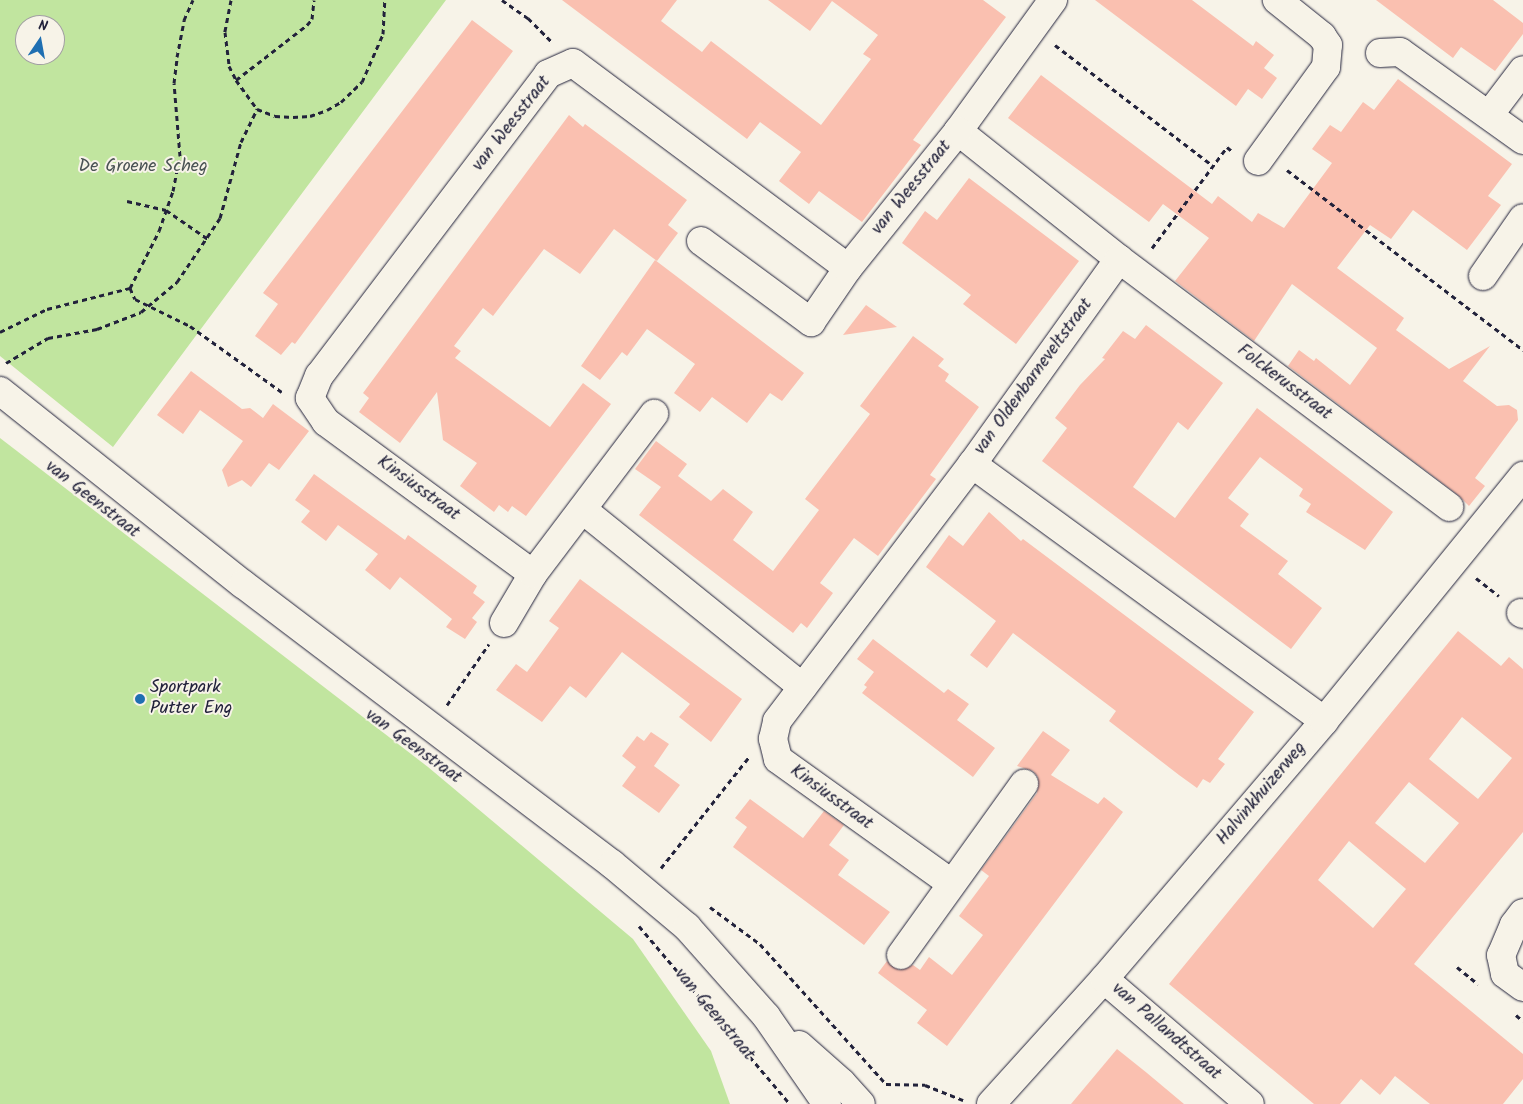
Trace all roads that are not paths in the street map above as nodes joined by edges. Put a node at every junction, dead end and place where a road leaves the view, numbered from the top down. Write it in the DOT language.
graph roads {
  1 [pos="1053,0"];
  2 [pos="1277,0"];
  3 [pos="1380,53"];
  4 [pos="1523,70"];
  5 [pos="1489,115"];
  6 [pos="958,131"];
  7 [pos="1523,140"];
  8 [pos="1261,157"];
  9 [pos="1523,218"];
  10 [pos="701,242"];
  11 [pos="1127,265"];
  12 [pos="848,268"];
  13 [pos="1482,276"];
  14 [pos="0,391"];
  15 [pos="310,398"];
  16 [pos="654,414"];
  17 [pos="972,464"];
  18 [pos="1523,476"];
  19 [pos="1448,507"];
  20 [pos="583,510"];
  21 [pos="534,574"];
  22 [pos="504,623"];
  23 [pos="802,687"];
  24 [pos="1324,721"];
  25 [pos="1024,784"];
  26 [pos="951,884"];
  27 [pos="1523,913"];
  28 [pos="900,955"];
  29 [pos="1104,979"];
  30 [pos="1523,988"];
  31 [pos="766,1016"];
  32 [pos="827,1104"];
  33 [pos="860,1104"];
  34 [pos="990,1104"];
  35 [pos="1250,1104"];
  1 -- 6 [label="street"];
  2 -- 8 [label="street"];
  3 -- 5 [label="street"];
  4 -- 5 [label="street"];
  5 -- 7 [label="street"];
  6 -- 11 [label="street"];
  6 -- 12 [label="street, van Weesstraat"];
  9 -- 13 [label="street"];
  10 -- 12 [label="street, van Weesstraat"];
  11 -- 17 [label="street, van Oldenbarneveltstraat"];
  11 -- 19 [label="street, Folckerusstraat"];
  12 -- 15 [label="street, van Weesstraat"];
  14 -- 31 [label="street, van Geenstraat"];
  15 -- 21 [label="street, Kinsiusstraat"];
  16 -- 20 [label="street"];
  17 -- 23 [label="street"];
  17 -- 24 [label="street, van Oldenbarneveltstraat"];
  18 -- 24 [label="street, Halvinkhuizerweg"];
  20 -- 21 [label="street"];
  20 -- 23 [label="street"];
  21 -- 22 [label="street"];
  23 -- 26 [label="street, Kinsiusstraat"];
  24 -- 29 [label="street, Halvinkhuizerweg"];
  25 -- 26 [label="street"];
  26 -- 28 [label="street"];
  27 -- 30 [label="street"];
  29 -- 34 [label="street, Halvinkhuizerweg"];
  29 -- 35 [label="street, van Pallandtstraat"];
  31 -- 32 [label="street, van Geenstraat"];
  31 -- 33 [label="street, van Geenstraat"];
}
